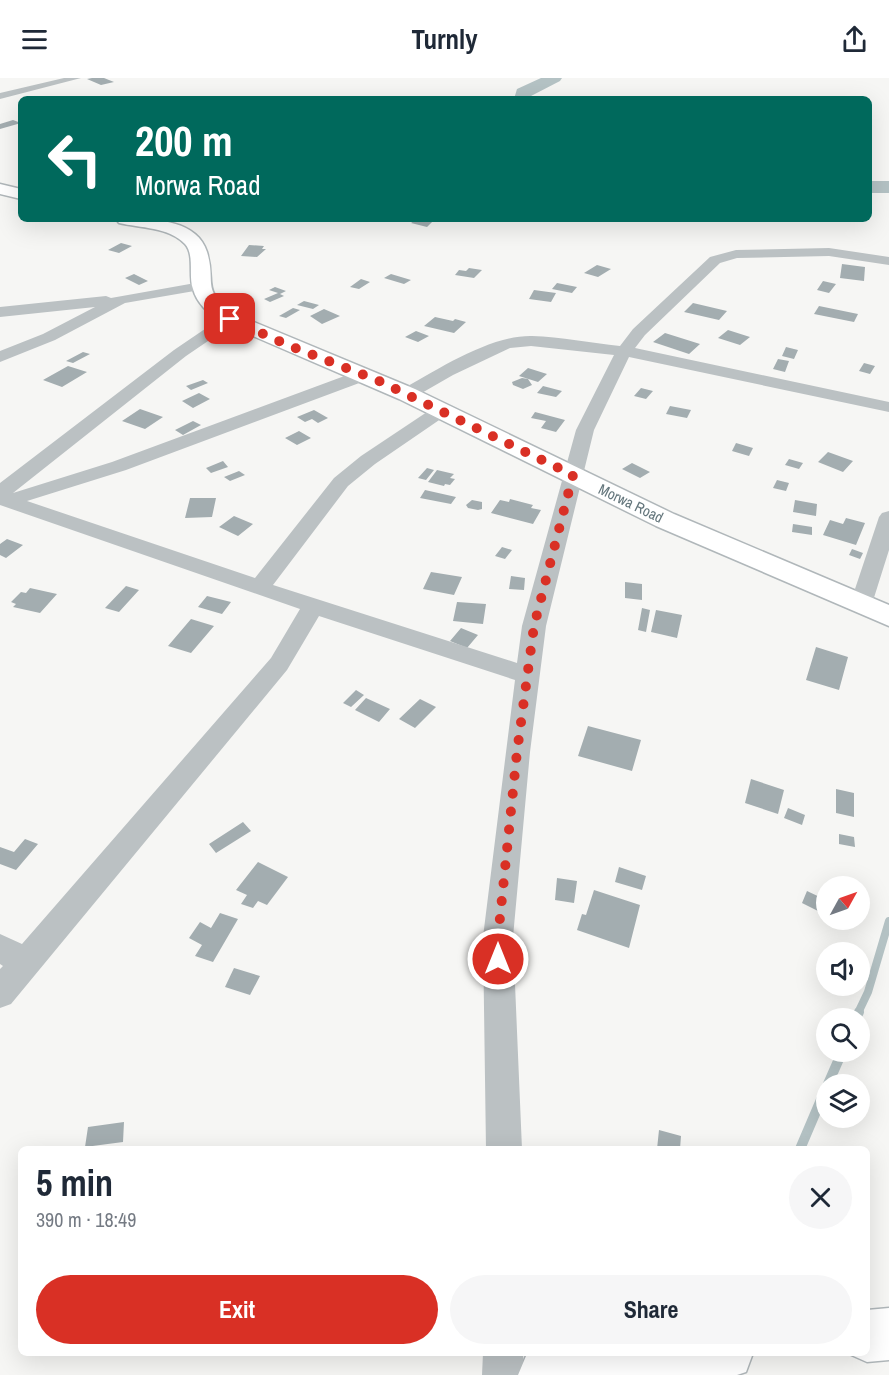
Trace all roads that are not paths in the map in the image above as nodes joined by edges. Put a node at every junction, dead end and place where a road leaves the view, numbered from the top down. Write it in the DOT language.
graph roads {
  1 [pos="76,78"];
  2 [pos="0,96"];
  3 [pos="1,189"];
  4 [pos="18,194"];
  5 [pos="138,222"];
  6 [pos="889,261"];
  7 [pos="201,286"];
  8 [pos="121,299"];
  9 [pos="0,312"];
  10 [pos="230,319"];
  11 [pos="624,351"];
  12 [pos="0,357"];
  13 [pos="364,375"];
  14 [pos="407,394"];
  15 [pos="889,406"];
  16 [pos="442,410"];
  17 [pos="573,475"];
  18 [pos="2,500"];
  19 [pos="889,517"];
  20 [pos="259,588"];
  21 [pos="861,604"];
  22 [pos="313,606"];
  23 [pos="889,616"];
  24 [pos="528,675"];
  25 [pos="13,955"];
  26 [pos="0,993"];
  27 [pos="504,1146"];
  28 [pos="889,1334"];
  29 [pos="870,1336"];
  30 [pos="503,1356"];
  31 [pos="702,1356"];
  32 [pos="503,1375"];
  33 [pos="545,1375"];
  1 -- 2 [label="street"];
  3 -- 4 [label="main road"];
  5 -- 7 [label="main road"];
  6 -- 11 [label="street"];
  7 -- 8 [label="street"];
  7 -- 10 [label="main road, Morwa Road"];
  8 -- 9 [label="street"];
  8 -- 12 [label="street"];
  10 -- 13 [label="main road, Morwa Road"];
  10 -- 18 [label="street"];
  11 -- 14 [label="street"];
  11 -- 15 [label="street"];
  11 -- 17 [label="street"];
  13 -- 14 [label="main road, Morwa Road"];
  13 -- 18 [label="street"];
  14 -- 16 [label="main road, Morwa Road"];
  16 -- 17 [label="main road, Morwa Road"];
  16 -- 20 [label="street"];
  17 -- 21 [label="main road, Morwa Road"];
  17 -- 24 [label="street"];
  18 -- 20 [label="street"];
  19 -- 21 [label="street"];
  20 -- 22 [label="street"];
  21 -- 23 [label="main road, Morwa Road"];
  22 -- 24 [label="street"];
  22 -- 25 [label="street"];
  24 -- 27 [label="street"];
  25 -- 26 [label="street"];
  28 -- 29 [label="main road"];
  30 -- 32 [label="street"];
  31 -- 33 [label="main road"];
}
